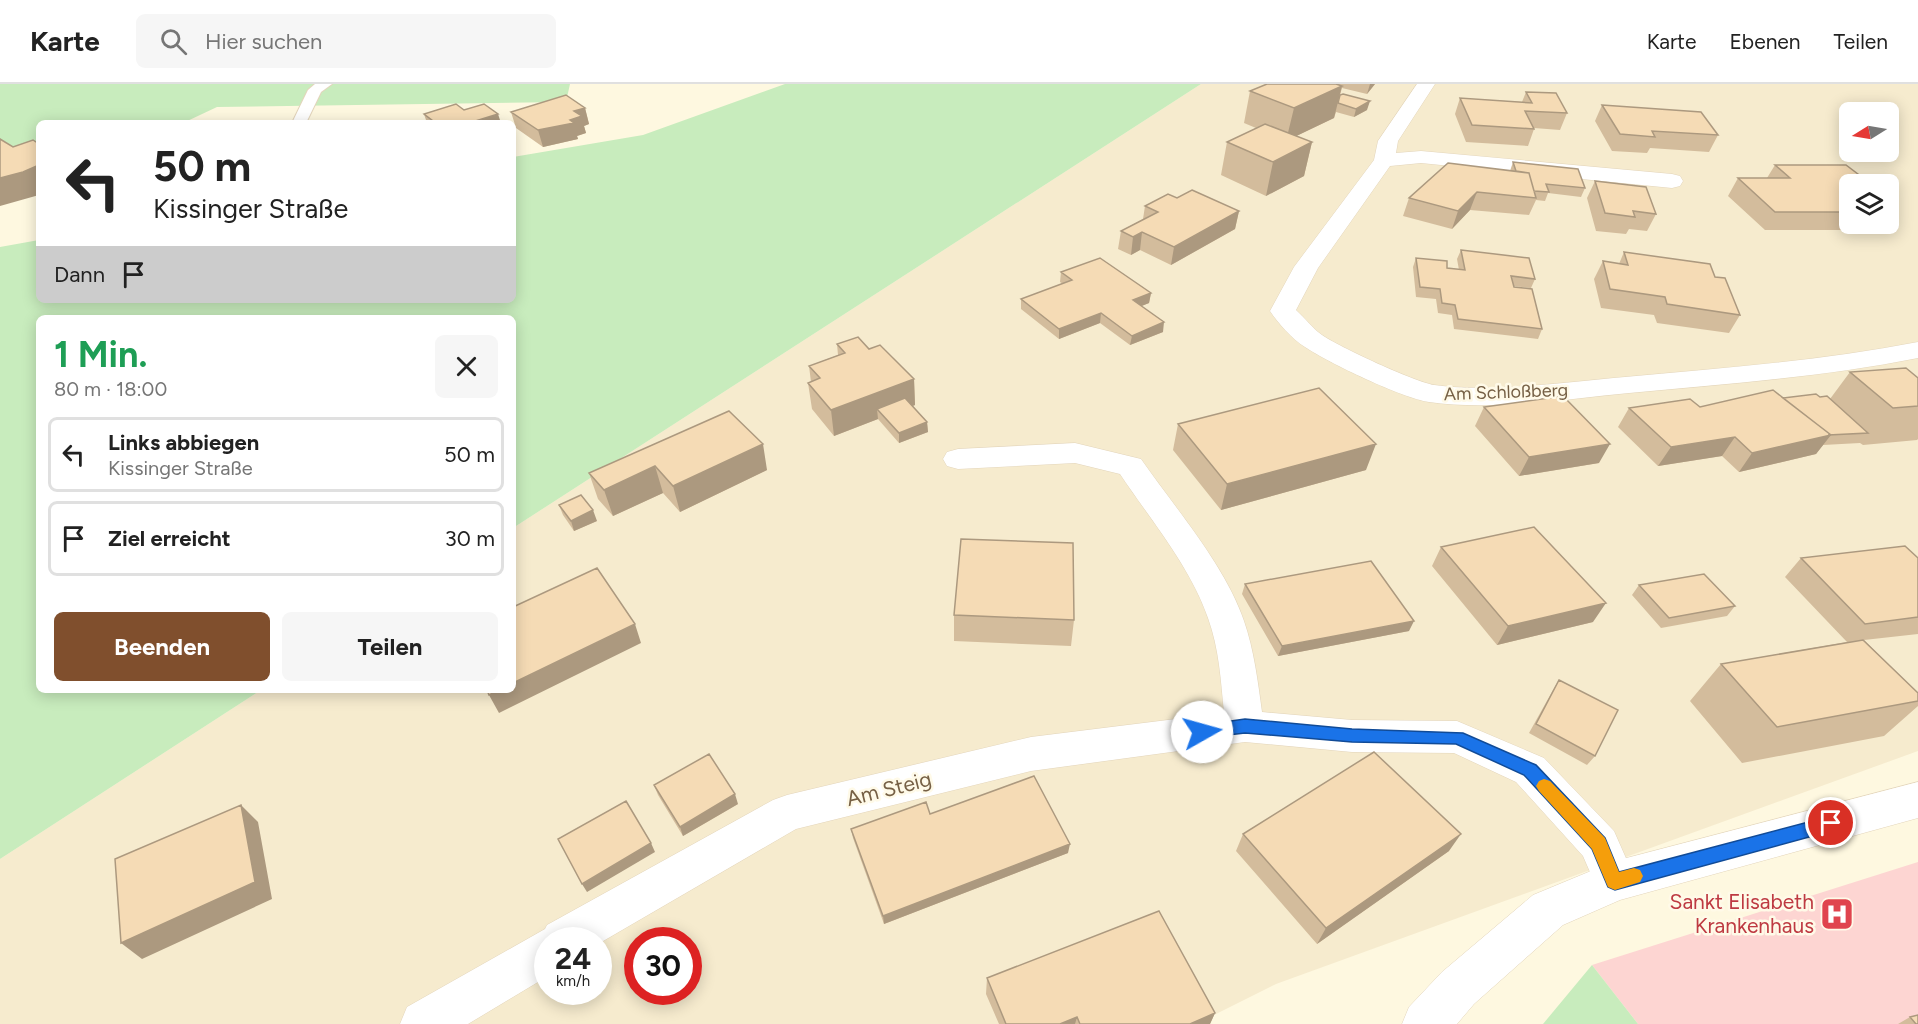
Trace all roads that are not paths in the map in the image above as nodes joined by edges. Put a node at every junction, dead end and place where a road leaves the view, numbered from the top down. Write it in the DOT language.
graph roads {
  1 [pos="325,84"];
  2 [pos="1426,84"];
  3 [pos="300,120"];
  4 [pos="1384,160"];
  5 [pos="1672,181"];
  6 [pos="1918,350"];
  7 [pos="1862,362"];
  8 [pos="1890,381"];
  9 [pos="958,459"];
  10 [pos="1245,726"];
  11 [pos="1918,800"];
  12 [pos="1615,881"];
  13 [pos="586,927"];
  14 [pos="534,958"];
  15 [pos="424,1024"];
  16 [pos="1426,1024"];
  1 -- 3 [label="lane"];
  2 -- 4 [label="street, Am Schloßberg"];
  4 -- 5 [label="street"];
  4 -- 7 [label="street, Am Schloßberg"];
  6 -- 7 [label="street, Am Schloßberg"];
  7 -- 8 [label="street"];
  9 -- 10 [label="street"];
  10 -- 12 [label="street, Am Steig"];
  10 -- 13 [label="street, Am Steig"];
  11 -- 12 [label="street"];
  12 -- 16 [label="street"];
  14 -- 15 [label="street"];
}
